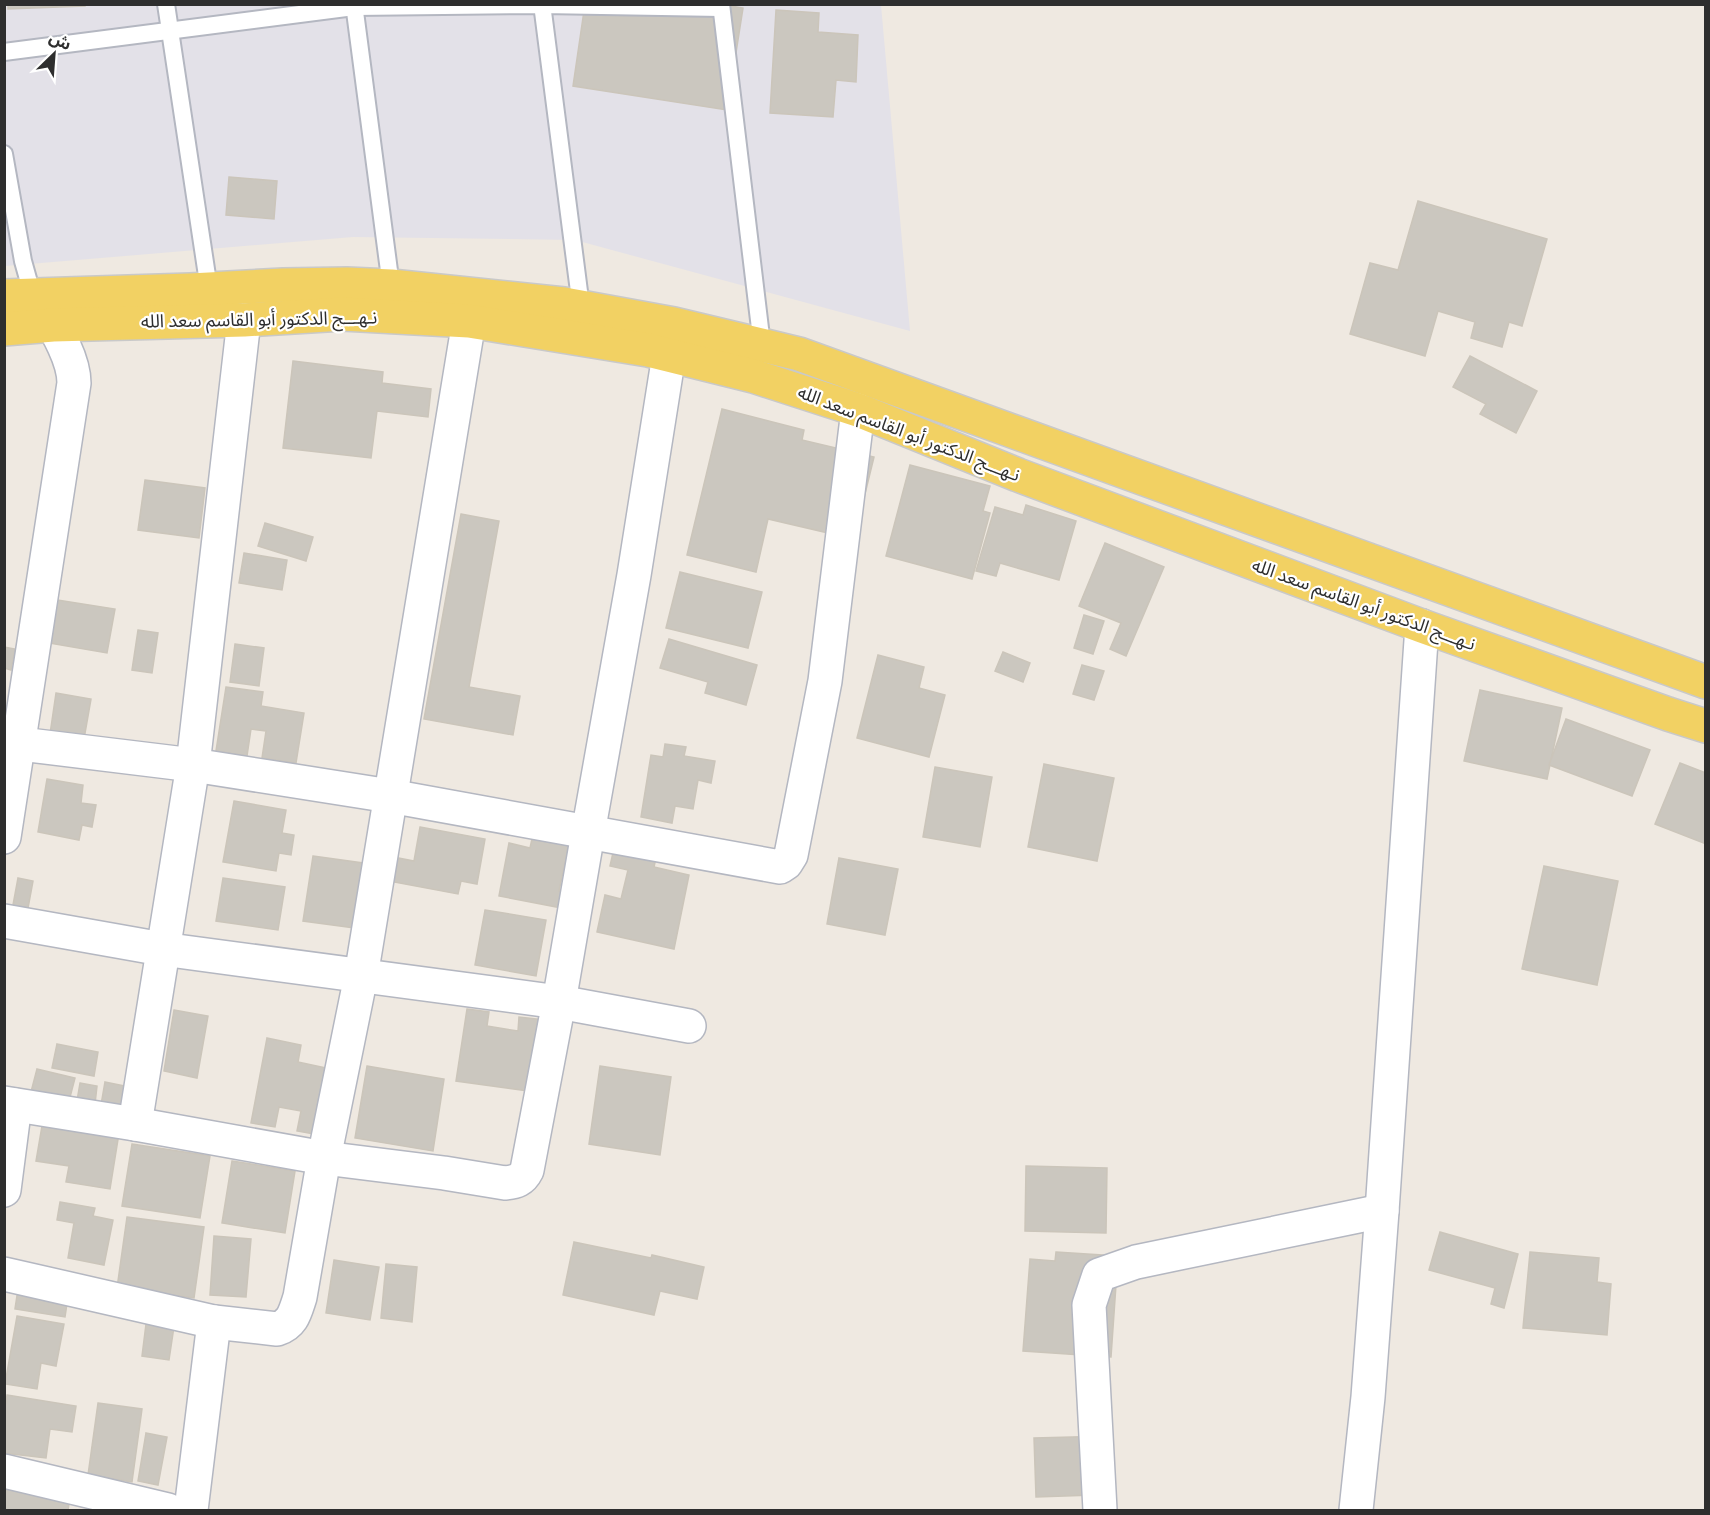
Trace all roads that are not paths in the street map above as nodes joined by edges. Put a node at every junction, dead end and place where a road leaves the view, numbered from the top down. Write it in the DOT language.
graph roads {
  1 [pos="166,4"];
  2 [pos="542,5"];
  3 [pos="354,6"];
  4 [pos="721,6"];
  5 [pos="170,31"];
  6 [pos="4,52"];
  7 [pos="4,154"];
  8 [pos="391,286"];
  9 [pos="208,289"];
  10 [pos="20,295"];
  11 [pos="581,307"];
  12 [pos="244,320"];
  13 [pos="469,321"];
  14 [pos="53,325"];
  15 [pos="4,329"];
  16 [pos="762,345"];
  17 [pos="669,356"];
  18 [pos="858,410"];
  19 [pos="1422,626"];
  20 [pos="1706,682"];
  21 [pos="1706,726"];
  22 [pos="11,743"];
  23 [pos="193,765"];
  24 [pos="390,796"];
  25 [pos="588,833"];
  26 [pos="4,837"];
  27 [pos="4,921"];
  28 [pos="162,949"];
  29 [pos="361,976"];
  30 [pos="560,1002"];
  31 [pos="689,1026"];
  32 [pos="10,1104"];
  33 [pos="135,1124"];
  34 [pos="324,1158"];
  35 [pos="4,1190"];
  36 [pos="1382,1211"];
  37 [pos="4,1274"];
  38 [pos="214,1322"];
  39 [pos="4,1471"];
  40 [pos="168,1510"];
  41 [pos="191,1510"];
  42 [pos="1100,1510"];
  43 [pos="1356,1510"];
  1 -- 5 [label="lane"];
  2 -- 3 [label="lane"];
  2 -- 4 [label="lane"];
  2 -- 11 [label="lane"];
  3 -- 5 [label="lane"];
  3 -- 8 [label="lane"];
  4 -- 16 [label="lane"];
  5 -- 6 [label="lane"];
  5 -- 9 [label="lane"];
  7 -- 10 [label="lane"];
  8 -- 9 [label="main road, نـهـــج الدكتور أبو القاسم سعد الله"];
  8 -- 11 [label="main road, نـهـــج الدكتور أبو القاسم سعد الله"];
  9 -- 10 [label="main road, نـهـــج الدكتور أبو القاسم سعد الله"];
  10 -- 14 [label="street"];
  11 -- 16 [label="main road, نـهـــج الدكتور أبو القاسم سعد الله"];
  12 -- 13 [label="main road, نـهـــج الدكتور أبو القاسم سعد الله"];
  12 -- 14 [label="main road, نـهـــج الدكتور أبو القاسم سعد الله"];
  12 -- 23 [label="street"];
  13 -- 17 [label="main road, نـهـــج الدكتور أبو القاسم سعد الله"];
  13 -- 24 [label="street"];
  14 -- 15 [label="main road, نـهـــج الدكتور أبو القاسم سعد الله"];
  14 -- 22 [label="street"];
  16 -- 20 [label="main road, نـهـــج الدكتور أبو القاسم سعد الله"];
  17 -- 18 [label="main road, نـهـــج الدكتور أبو القاسم سعد الله"];
  17 -- 25 [label="street"];
  18 -- 19 [label="main road, نـهـــج الدكتور أبو القاسم سعد الله"];
  18 -- 25 [label="street"];
  19 -- 21 [label="main road, نـهـــج الدكتور أبو القاسم سعد الله"];
  19 -- 36 [label="street"];
  22 -- 23 [label="street"];
  22 -- 26 [label="street"];
  23 -- 24 [label="street"];
  23 -- 28 [label="street"];
  24 -- 25 [label="street"];
  24 -- 29 [label="street"];
  25 -- 30 [label="street"];
  27 -- 28 [label="street"];
  28 -- 29 [label="street"];
  28 -- 33 [label="street"];
  29 -- 30 [label="street"];
  29 -- 34 [label="street"];
  30 -- 31 [label="street"];
  30 -- 34 [label="street"];
  32 -- 33 [label="street"];
  32 -- 35 [label="street"];
  33 -- 34 [label="street"];
  34 -- 38 [label="street"];
  36 -- 42 [label="street"];
  36 -- 43 [label="street"];
  37 -- 38 [label="street"];
  38 -- 41 [label="street"];
  39 -- 40 [label="street"];
}
